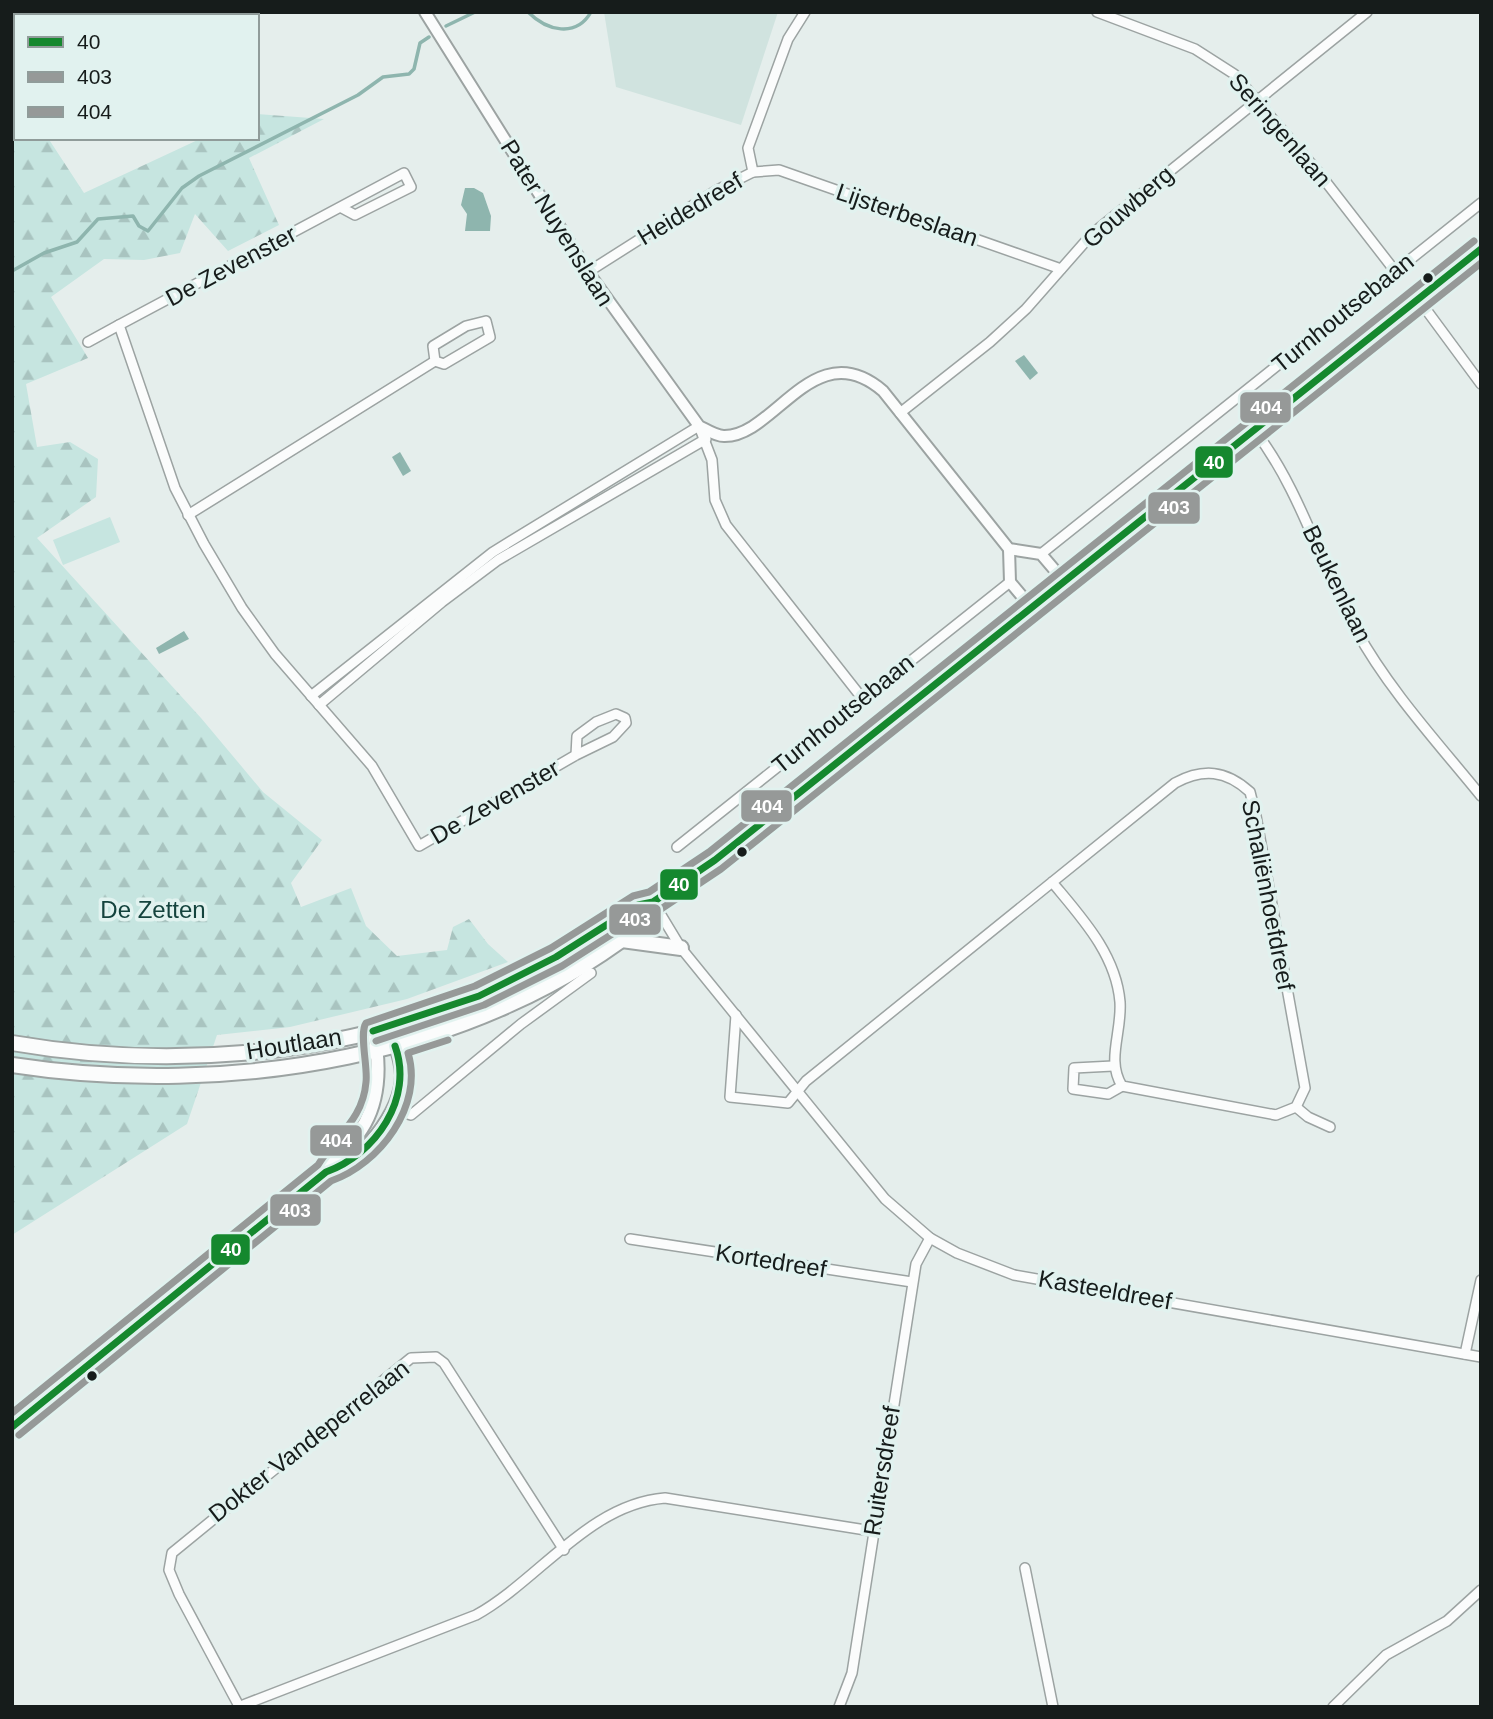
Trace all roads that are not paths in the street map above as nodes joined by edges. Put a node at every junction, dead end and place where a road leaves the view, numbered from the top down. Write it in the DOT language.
graph roads {
  1 [pos="425,12"];
  2 [pos="805,12"];
  3 [pos="1097,12"];
  4 [pos="1367,12"];
  5 [pos="1258,99"];
  6 [pos="753,172"];
  7 [pos="1481,203"];
  8 [pos="342,208"];
  9 [pos="1481,249"];
  10 [pos="1060,269"];
  11 [pos="1395,271"];
  12 [pos="587,272"];
  13 [pos="1419,300"];
  14 [pos="118,325"];
  15 [pos="88,342"];
  16 [pos="435,361"];
  17 [pos="1481,384"];
  18 [pos="900,412"];
  19 [pos="699,426"];
  20 [pos="1255,431"];
  21 [pos="706,439"];
  22 [pos="588,496"];
  23 [pos="594,505"];
  24 [pos="188,515"];
  25 [pos="1009,548"];
  26 [pos="1041,554"];
  27 [pos="496,556"];
  28 [pos="1064,581"];
  29 [pos="1010,582"];
  30 [pos="1031,607"];
  31 [pos="407,625"];
  32 [pos="311,696"];
  33 [pos="862,698"];
  34 [pos="318,705"];
  35 [pos="576,755"];
  36 [pos="1481,796"];
  37 [pos="677,847"];
  38 [pos="1052,881"];
  39 [pos="653,902"];
  40 [pos="622,940"];
  41 [pos="681,948"];
  42 [pos="591,973"];
  43 [pos="736,1015"];
  44 [pos="390,1027"];
  45 [pos="373,1031"];
  46 [pos="12,1044"];
  47 [pos="395,1046"];
  48 [pos="377,1050"];
  49 [pos="12,1065"];
  50 [pos="1113,1066"];
  51 [pos="1122,1086"];
  52 [pos="797,1093"];
  53 [pos="373,1103"];
  54 [pos="1296,1107"];
  55 [pos="392,1109"];
  56 [pos="1330,1127"];
  57 [pos="326,1172"];
  58 [pos="930,1238"];
  59 [pos="630,1239"];
  60 [pos="1481,1280"];
  61 [pos="912,1282"];
  62 [pos="1465,1354"];
  63 [pos="1481,1357"];
  64 [pos="12,1427"];
  65 [pos="872,1531"];
  66 [pos="564,1550"];
  67 [pos="1025,1568"];
  68 [pos="1481,1590"];
  69 [pos="239,1707"];
  70 [pos="839,1707"];
  71 [pos="1054,1707"];
  72 [pos="1333,1707"];
  1 -- 12 [label="street, Pater Nuyenslaan"];
  2 -- 6 [label="street, Heidedreef"];
  3 -- 5 [label="street, Seringenlaan"];
  4 -- 5 [label="street, Gouwberg"];
  5 -- 10 [label="street, Gouwberg"];
  5 -- 11 [label="street, Seringenlaan"];
  6 -- 10 [label="street, Lijsterbeslaan"];
  6 -- 12 [label="street, Heidedreef"];
  7 -- 11 [label="street, Turnhoutsebaan"];
  8 -- 8 [label="street, De Zevenster"];
  8 -- 14 [label="street, De Zevenster"];
  9 -- 13 [label="main road, Turnhoutsebaan"];
  10 -- 18 [label="street, Gouwberg"];
  11 -- 26 [label="street, Turnhoutsebaan"];
  12 -- 19 [label="street, Pater Nuyenslaan"];
  13 -- 17 [label="street"];
  13 -- 20 [label="main road, Turnhoutsebaan"];
  14 -- 15 [label="street, De Zevenster"];
  14 -- 24 [label="street, De Zevenster"];
  16 -- 16 [label="street"];
  16 -- 24 [label="street"];
  18 -- 19 [label="street"];
  18 -- 25 [label="street"];
  19 -- 21 [label="street, Pater Nuyenslaan"];
  19 -- 22 [label="street"];
  20 -- 28 [label="main road, Turnhoutsebaan"];
  20 -- 36 [label="street, Beukenlaan"];
  21 -- 23 [label="street"];
  21 -- 33 [label="street, Pater Nuyenslaan"];
  22 -- 23 [label="street"];
  22 -- 27 [label="street"];
  23 -- 27 [label="street"];
  24 -- 32 [label="street, De Zevenster"];
  25 -- 26 [label="street"];
  25 -- 29 [label="street"];
  26 -- 28 [label="street"];
  27 -- 31 [label="street"];
  28 -- 30 [label="main road, Turnhoutsebaan"];
  29 -- 30 [label="street"];
  29 -- 33 [label="street, Turnhoutsebaan"];
  30 -- 39 [label="main road, Turnhoutsebaan"];
  31 -- 32 [label="street"];
  31 -- 34 [label="street"];
  32 -- 34 [label="street, De Zevenster"];
  33 -- 37 [label="street, Turnhoutsebaan"];
  34 -- 35 [label="street, De Zevenster"];
  35 -- 35 [label="street, De Zevenster"];
  38 -- 50 [label="street"];
  38 -- 52 [label="street, Schaliënhoefdreef"];
  38 -- 54 [label="street, Schaliënhoefdreef"];
  39 -- 40 [label="main road, Houtlaan"];
  39 -- 41 [label="street, Kasteeldreef"];
  39 -- 44 [label="main road, Houtlaan"];
  40 -- 41 [label="main road"];
  40 -- 47 [label="main road, Houtlaan"];
  41 -- 43 [label="street, Kasteeldreef"];
  42 -- 55 [label="street"];
  43 -- 52 [label="street, Kasteeldreef"];
  43 -- 52 [label="street"];
  44 -- 45 [label="main road, Houtlaan"];
  44 -- 47 [label="main road"];
  45 -- 46 [label="main road, Houtlaan"];
  45 -- 48 [label="main road"];
  47 -- 48 [label="main road, Houtlaan"];
  47 -- 55 [label="main road"];
  48 -- 49 [label="main road, Houtlaan"];
  48 -- 53 [label="main road"];
  50 -- 51 [label="street"];
  50 -- 51 [label="street"];
  51 -- 54 [label="street"];
  52 -- 58 [label="street, Kasteeldreef"];
  53 -- 55 [label="main road"];
  53 -- 57 [label="main road"];
  54 -- 56 [label="street"];
  55 -- 57 [label="main road"];
  57 -- 64 [label="main road"];
  58 -- 61 [label="street, Ruitersdreef"];
  58 -- 62 [label="street, Kasteeldreef"];
  59 -- 61 [label="street, Kortedreef"];
  60 -- 62 [label="street"];
  61 -- 65 [label="street, Ruitersdreef"];
  62 -- 63 [label="street, Kasteeldreef"];
  65 -- 66 [label="street"];
  65 -- 70 [label="street, Ruitersdreef"];
  66 -- 69 [label="street"];
  66 -- 69 [label="street, Dokter Vandeperrelaan"];
  67 -- 71 [label="street"];
  68 -- 72 [label="street"];
}
